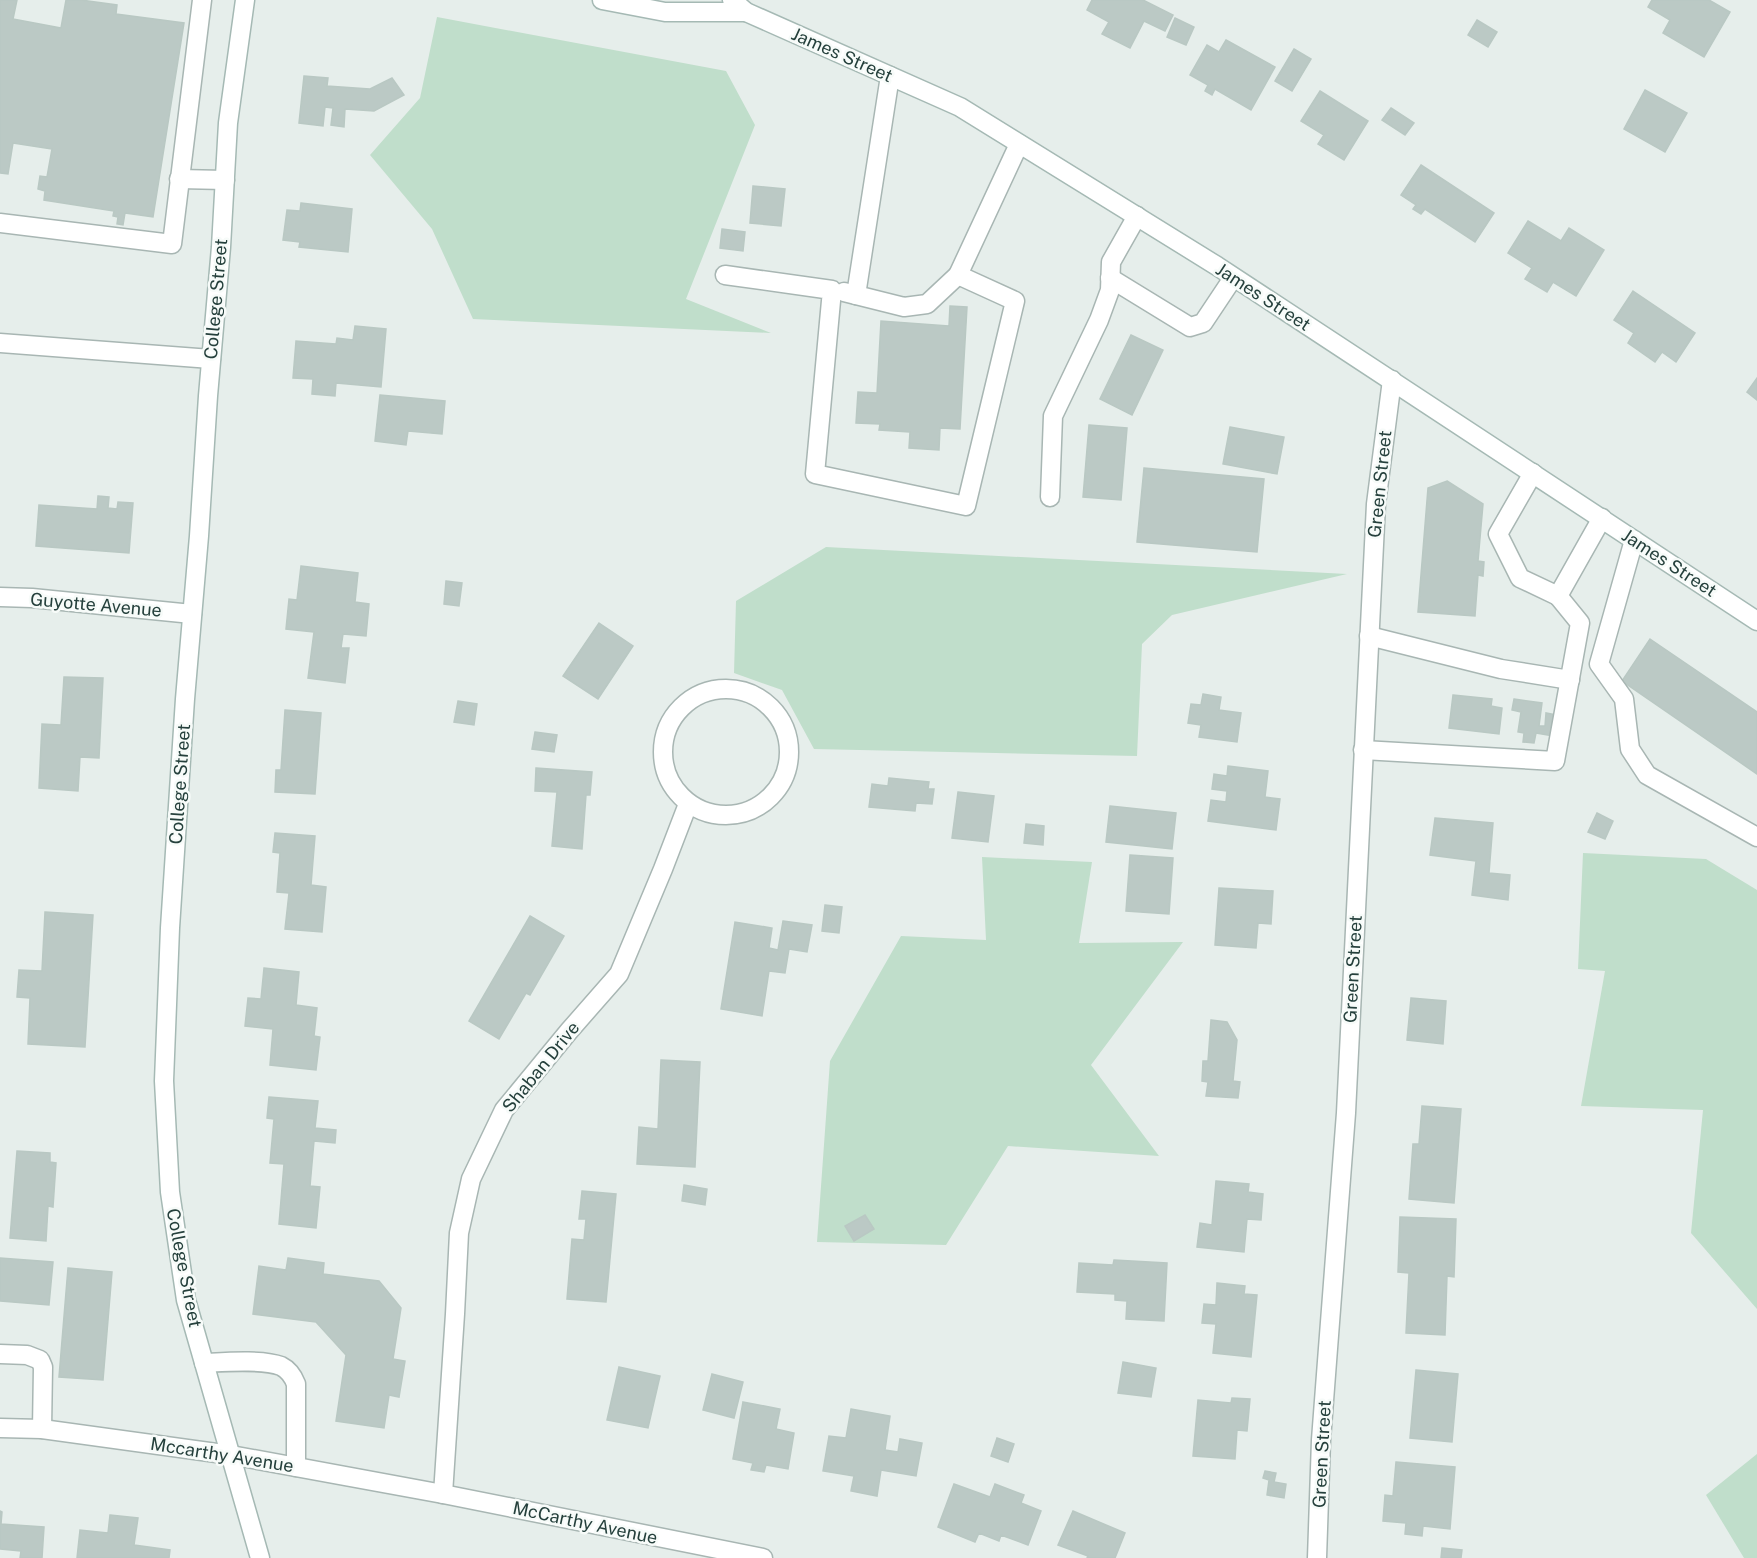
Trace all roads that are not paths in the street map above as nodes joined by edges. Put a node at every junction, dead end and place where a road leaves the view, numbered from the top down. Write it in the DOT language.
graph roads {
  1 [pos="202,0"];
  2 [pos="245,0"];
  3 [pos="603,0"];
  4 [pos="732,0"];
  5 [pos="747,6"];
  6 [pos="890,76"];
  7 [pos="1020,144"];
  8 [pos="179,179"];
  9 [pos="225,180"];
  10 [pos="1137,216"];
  11 [pos="0,223"];
  12 [pos="725,275"];
  13 [pos="958,275"];
  14 [pos="1110,278"];
  15 [pos="1233,278"];
  16 [pos="832,290"];
  17 [pos="856,295"];
  18 [pos="0,343"];
  19 [pos="211,359"];
  20 [pos="1392,380"];
  21 [pos="1533,473"];
  22 [pos="1050,497"];
  23 [pos="1602,518"];
  24 [pos="1634,540"];
  25 [pos="1558,596"];
  26 [pos="0,597"];
  27 [pos="192,614"];
  28 [pos="1757,621"];
  29 [pos="1369,636"];
  30 [pos="1570,680"];
  31 [pos="1363,750"];
  32 [pos="688,804"];
  33 [pos="1757,837"];
  34 [pos="0,1354"];
  35 [pos="204,1363"];
  36 [pos="0,1428"];
  37 [pos="42,1429"];
  38 [pos="231,1455"];
  39 [pos="296,1467"];
  40 [pos="443,1494"];
  41 [pos="260,1558"];
  42 [pos="763,1558"];
  43 [pos="1317,1558"];
  1 -- 8 [label="street"];
  2 -- 9 [label="street, College Street"];
  3 -- 5 [label="street, James Street"];
  4 -- 5 [label="street, James Street"];
  5 -- 6 [label="street, James Street"];
  6 -- 7 [label="street, James Street"];
  6 -- 17 [label="street"];
  7 -- 10 [label="street, James Street"];
  7 -- 13 [label="street"];
  8 -- 9 [label="street"];
  8 -- 11 [label="street"];
  9 -- 19 [label="street, College Street"];
  10 -- 14 [label="street"];
  10 -- 15 [label="street, James Street"];
  12 -- 16 [label="street"];
  13 -- 16 [label="street"];
  13 -- 17 [label="street"];
  14 -- 15 [label="street"];
  14 -- 22 [label="street"];
  15 -- 20 [label="street, James Street"];
  16 -- 17 [label="street"];
  18 -- 19 [label="street"];
  19 -- 27 [label="street, College Street"];
  20 -- 21 [label="street, James Street"];
  20 -- 29 [label="street, Green Street"];
  21 -- 23 [label="street, James Street"];
  21 -- 25 [label="street"];
  23 -- 24 [label="street, James Street"];
  23 -- 25 [label="street"];
  24 -- 28 [label="street, James Street"];
  24 -- 33 [label="street"];
  25 -- 30 [label="street"];
  26 -- 27 [label="street, Guyotte Avenue"];
  27 -- 35 [label="street, College Street"];
  29 -- 30 [label="street"];
  29 -- 31 [label="street, Green Street"];
  30 -- 31 [label="street"];
  31 -- 43 [label="street, Green Street"];
  32 -- 32 [label="street"];
  32 -- 40 [label="street, Shaban Drive"];
  34 -- 37 [label="street"];
  35 -- 38 [label="street, College Street"];
  35 -- 39 [label="street"];
  36 -- 37 [label="street, Mccarthy Avenue"];
  37 -- 38 [label="street, Mccarthy Avenue"];
  38 -- 39 [label="street, Mccarthy Avenue"];
  38 -- 41 [label="street, College Street"];
  39 -- 40 [label="street, Mccarthy Avenue"];
  40 -- 42 [label="street, McCarthy Avenue"];
}
